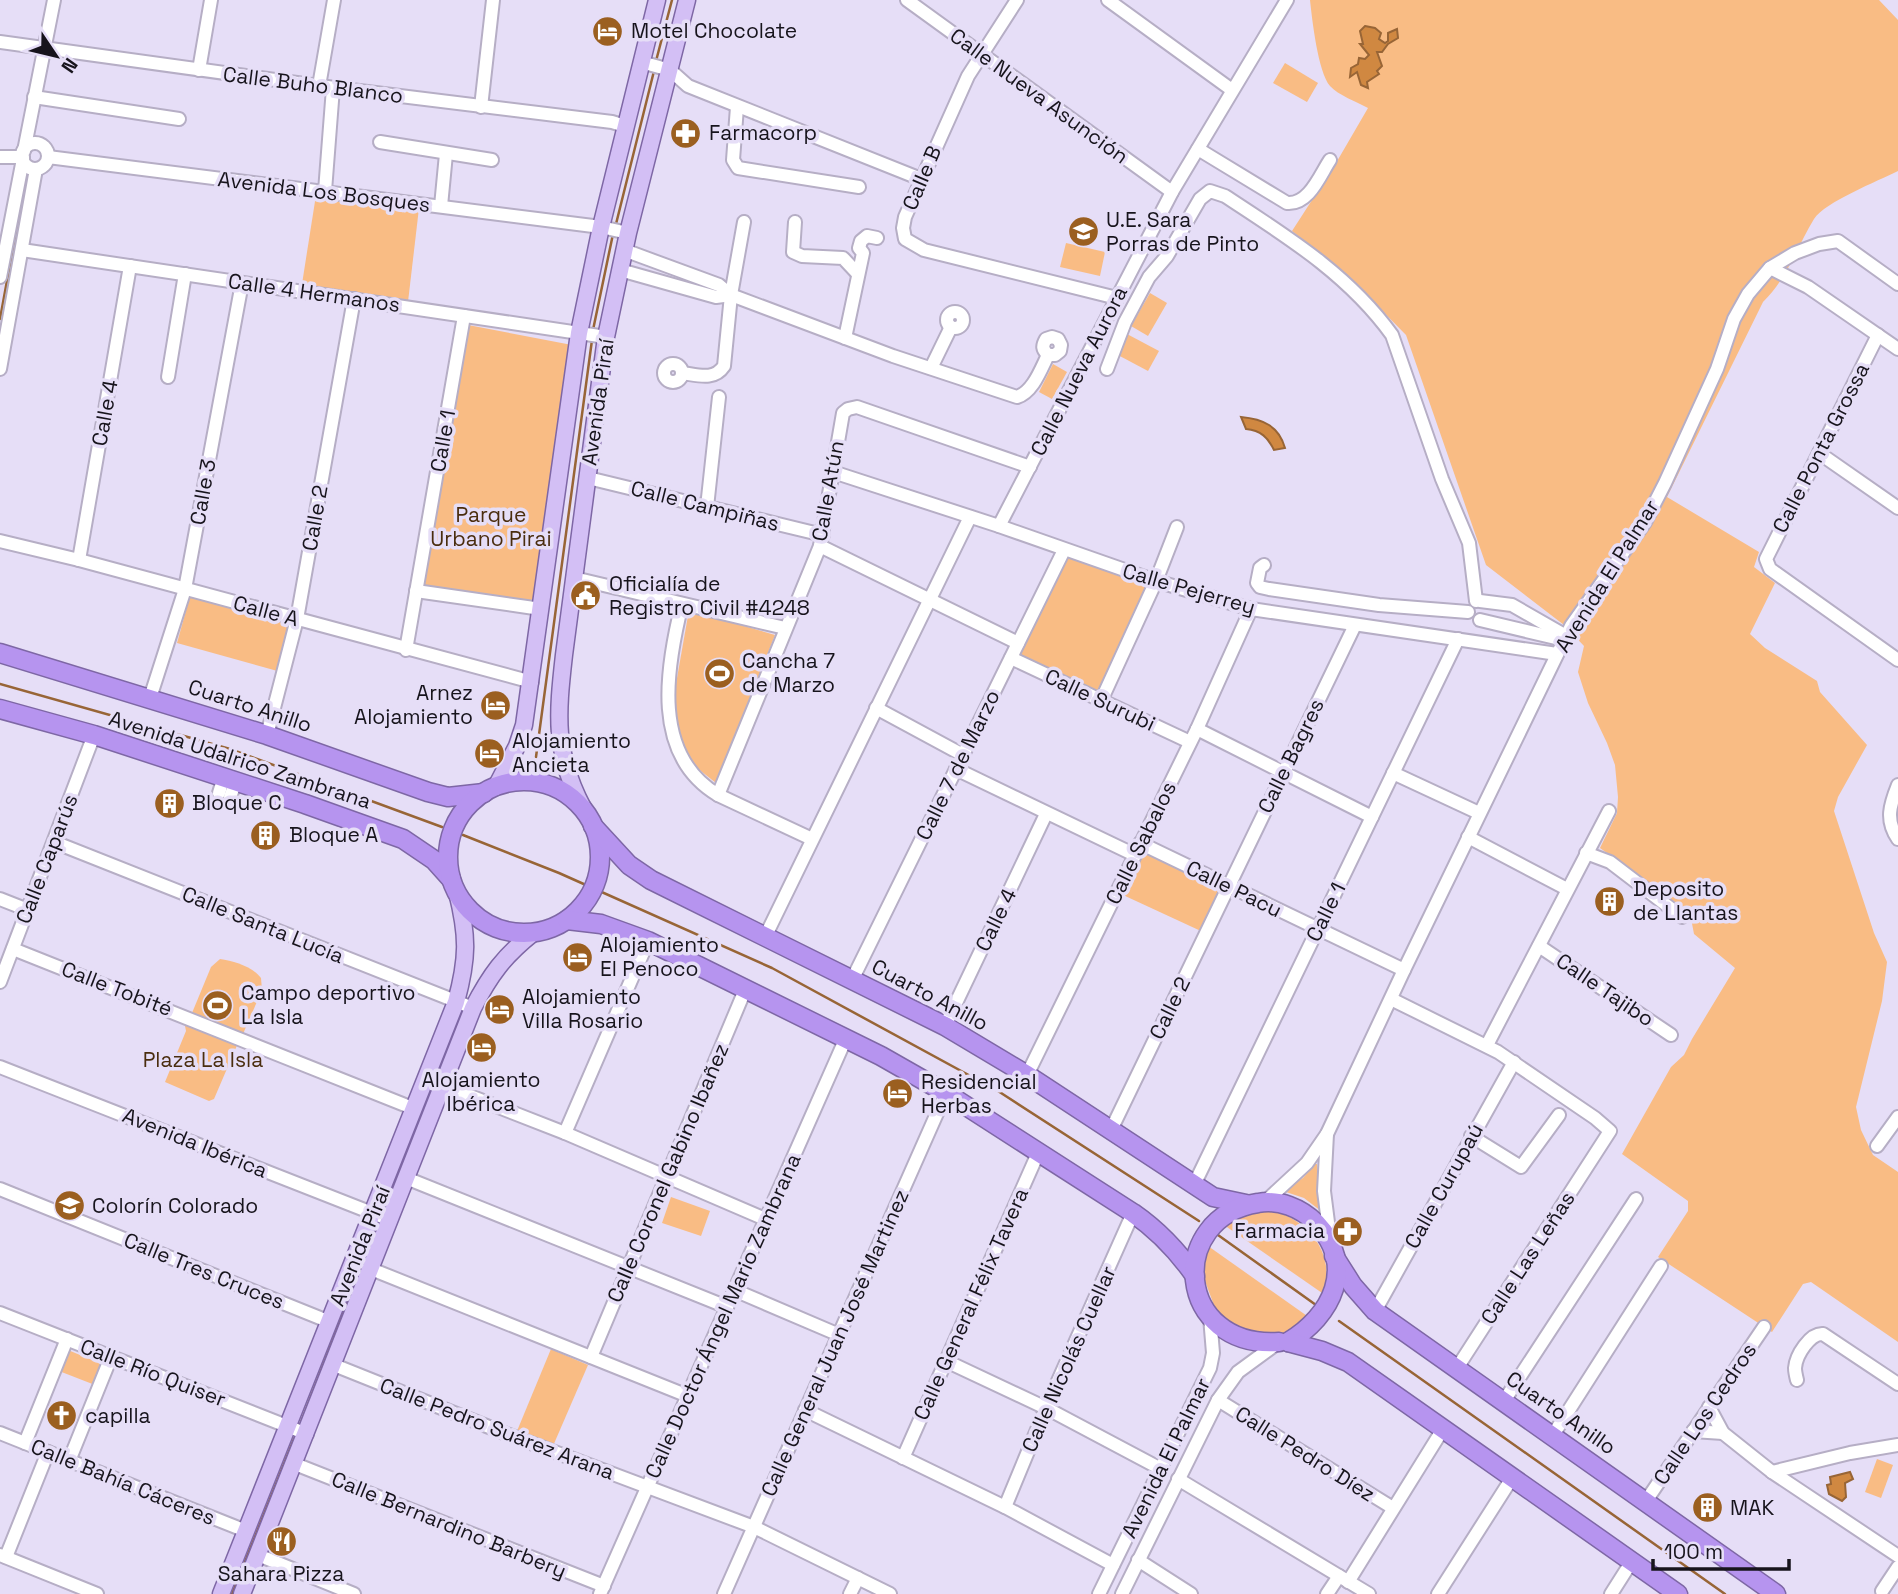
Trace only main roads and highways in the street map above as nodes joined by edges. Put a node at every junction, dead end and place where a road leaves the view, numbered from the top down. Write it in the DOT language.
graph roads {
  1 [pos="657,0"];
  2 [pos="687,0"];
  3 [pos="0,653"];
  4 [pos="0,709"];
  5 [pos="491,790"];
  6 [pos="583,808"];
  7 [pos="593,826"];
  8 [pos="454,886"];
  9 [pos="567,920"];
  10 [pos="533,933"];
  11 [pos="465,1005"];
  12 [pos="1246,1205"];
  13 [pos="1332,1250"];
  14 [pos="1195,1276"];
  15 [pos="1283,1342"];
  16 [pos="298,1430"];
  17 [pos="233,1591"];
  18 [pos="1678,1594"];
  19 [pos="1776,1594"];
  1 -- 5 [label="main road, Avenida Piraí"];
  2 -- 6 [label="main road, Avenida Piraí"];
  3 -- 5 [label="highway, Cuarto Anillo"];
  4 -- 8 [label="highway, Avenida Udalrico Zambrana"];
  5 -- 6 [label="highway"];
  5 -- 8 [label="highway"];
  6 -- 7 [label="highway"];
  7 -- 9 [label="highway"];
  7 -- 12 [label="highway, Cuarto Anillo"];
  8 -- 10 [label="highway"];
  8 -- 11 [label="main road, Avenida Piraí"];
  9 -- 10 [label="highway"];
  9 -- 14 [label="highway"];
  10 -- 11 [label="main road, Avenida Piraí"];
  11 -- 16 [label="main road, Avenida Piraí"];
  11 -- 16 [label="main road, Avenida Piraí"];
  12 -- 13 [label="highway"];
  12 -- 14 [label="highway"];
  13 -- 15 [label="highway"];
  13 -- 19 [label="highway, Cuarto Anillo"];
  14 -- 15 [label="highway"];
  15 -- 18 [label="highway"];
  16 -- 17 [label="main road, Avenida Piraí"];
  16 -- 17 [label="main road, Avenida Piraí"];
}
